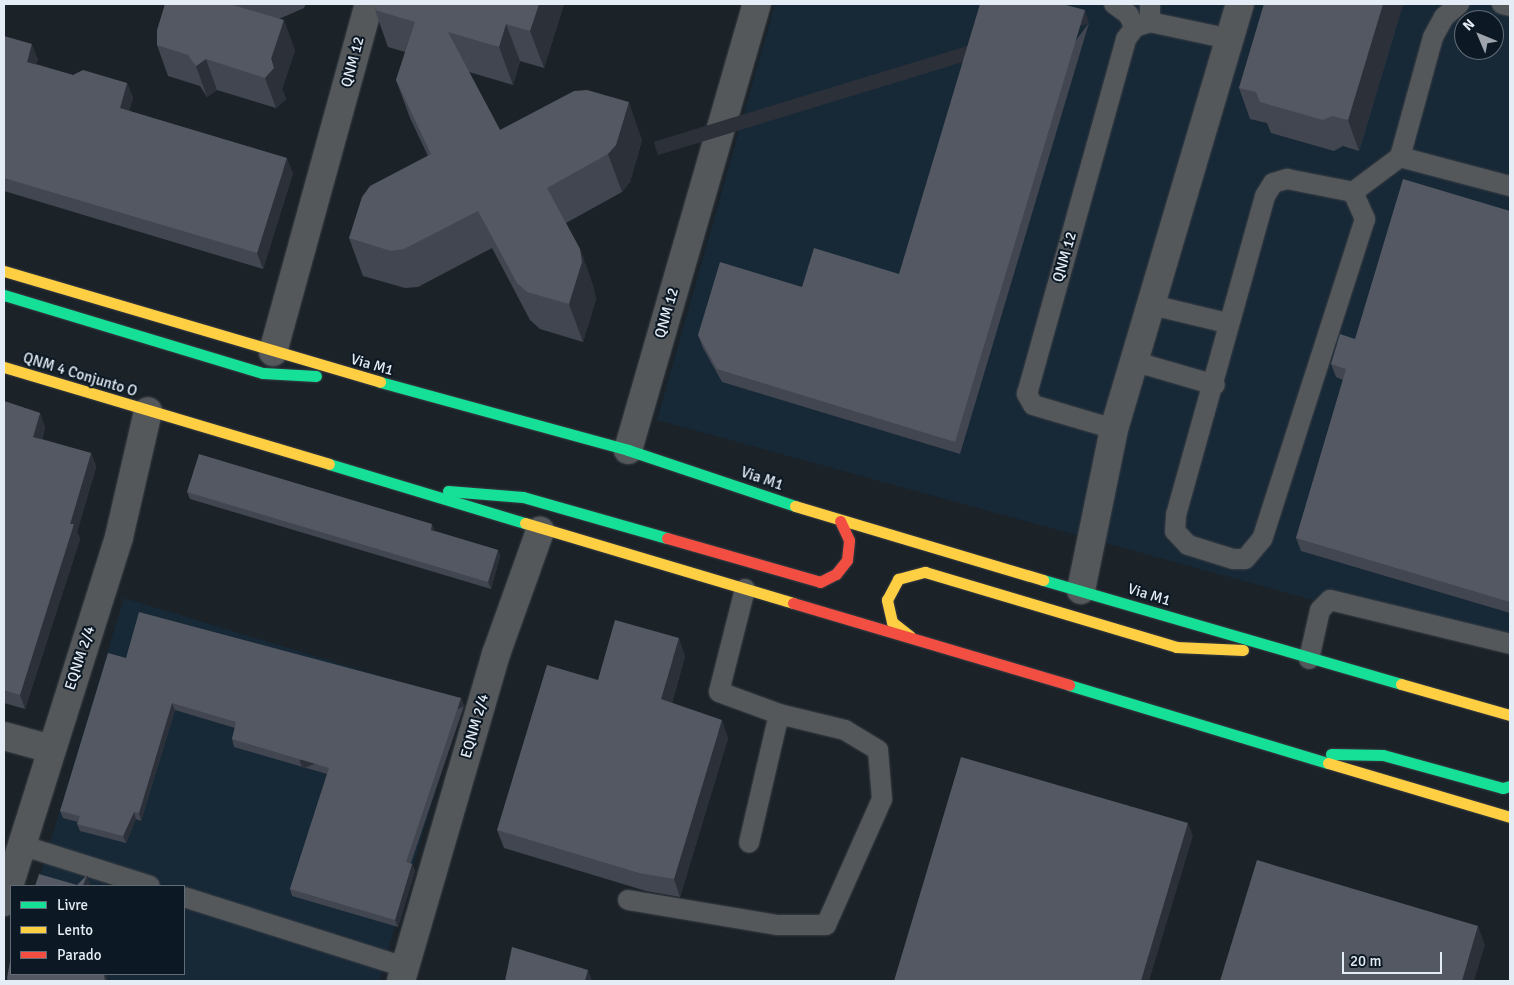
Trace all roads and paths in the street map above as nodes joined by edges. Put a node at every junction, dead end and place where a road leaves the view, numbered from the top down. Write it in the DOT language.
graph roads {
  1 [pos="369,4"];
  2 [pos="756,4"];
  3 [pos="1114,4"];
  4 [pos="1240,4"];
  5 [pos="1459,4"];
  6 [pos="1502,4"];
  7 [pos="1510,6"];
  8 [pos="1145,17"];
  9 [pos="1230,39"];
  10 [pos="1400,157"];
  11 [pos="1510,186"];
  12 [pos="1353,192"];
  13 [pos="4,271"];
  14 [pos="4,295"];
  15 [pos="1152,305"];
  16 [pos="1227,322"];
  17 [pos="274,352"];
  18 [pos="1136,362"];
  19 [pos="4,368"];
  20 [pos="372,380"];
  21 [pos="1215,385"];
  22 [pos="148,411"];
  23 [pos="1114,429"];
  24 [pos="628,450"];
  25 [pos="399,487"];
  26 [pos="840,521"];
  27 [pos="540,531"];
  28 [pos="745,589"];
  29 [pos="1081,590"];
  30 [pos="910,636"];
  31 [pos="1510,644"];
  32 [pos="1285,652"];
  33 [pos="1309,660"];
  34 [pos="779,714"];
  35 [pos="1510,715"];
  36 [pos="4,736"];
  37 [pos="51,749"];
  38 [pos="1292,753"];
  39 [pos="1510,786"];
  40 [pos="1510,818"];
  41 [pos="749,842"];
  42 [pos="21,846"];
  43 [pos="147,885"];
  44 [pos="185,897"];
  45 [pos="628,900"];
  46 [pos="4,902"];
  47 [pos="403,974"];
  1 -- 17 [label="street, QNM 12"];
  2 -- 24 [label="street, QNM 12"];
  3 -- 8 [label="lane"];
  4 -- 9 [label="street"];
  5 -- 10 [label="lane"];
  6 -- 7 [label="lane"];
  8 -- 9 [label="lane"];
  8 -- 23 [label="lane, QNM 12"];
  9 -- 15 [label="street"];
  10 -- 11 [label="lane"];
  10 -- 12 [label="lane"];
  12 -- 16 [label="lane"];
  12 -- 21 [label="lane"];
  13 -- 17 [label="main road, Via M1"];
  14 -- 20 [label="main road"];
  15 -- 16 [label="lane"];
  15 -- 18 [label="street"];
  16 -- 21 [label="lane"];
  17 -- 20 [label="main road, Via M1"];
  18 -- 21 [label="lane"];
  18 -- 23 [label="street"];
  19 -- 22 [label="main road, QNM 4 Conjunto O"];
  20 -- 24 [label="main road, Via M1"];
  22 -- 25 [label="main road"];
  22 -- 37 [label="street, EQNM 2/4"];
  23 -- 29 [label="street"];
  24 -- 26 [label="main road, Via M1"];
  25 -- 26 [label="main road"];
  25 -- 27 [label="main road"];
  26 -- 29 [label="main road, Via M1"];
  27 -- 28 [label="main road"];
  27 -- 47 [label="street, EQNM 2/4"];
  28 -- 30 [label="main road"];
  28 -- 34 [label="lane"];
  29 -- 32 [label="main road, Via M1"];
  30 -- 32 [label="main road"];
  30 -- 38 [label="main road"];
  31 -- 33 [label="lane"];
  32 -- 33 [label="main road, Via M1"];
  33 -- 35 [label="main road, Via M1"];
  34 -- 41 [label="lane"];
  34 -- 45 [label="lane"];
  36 -- 37 [label="street"];
  37 -- 42 [label="street, EQNM 2/4"];
  38 -- 39 [label="main road"];
  38 -- 40 [label="main road"];
  42 -- 43 [label="lane"];
  42 -- 46 [label="street, EQNM 2/4"];
  44 -- 47 [label="lane"];
}
